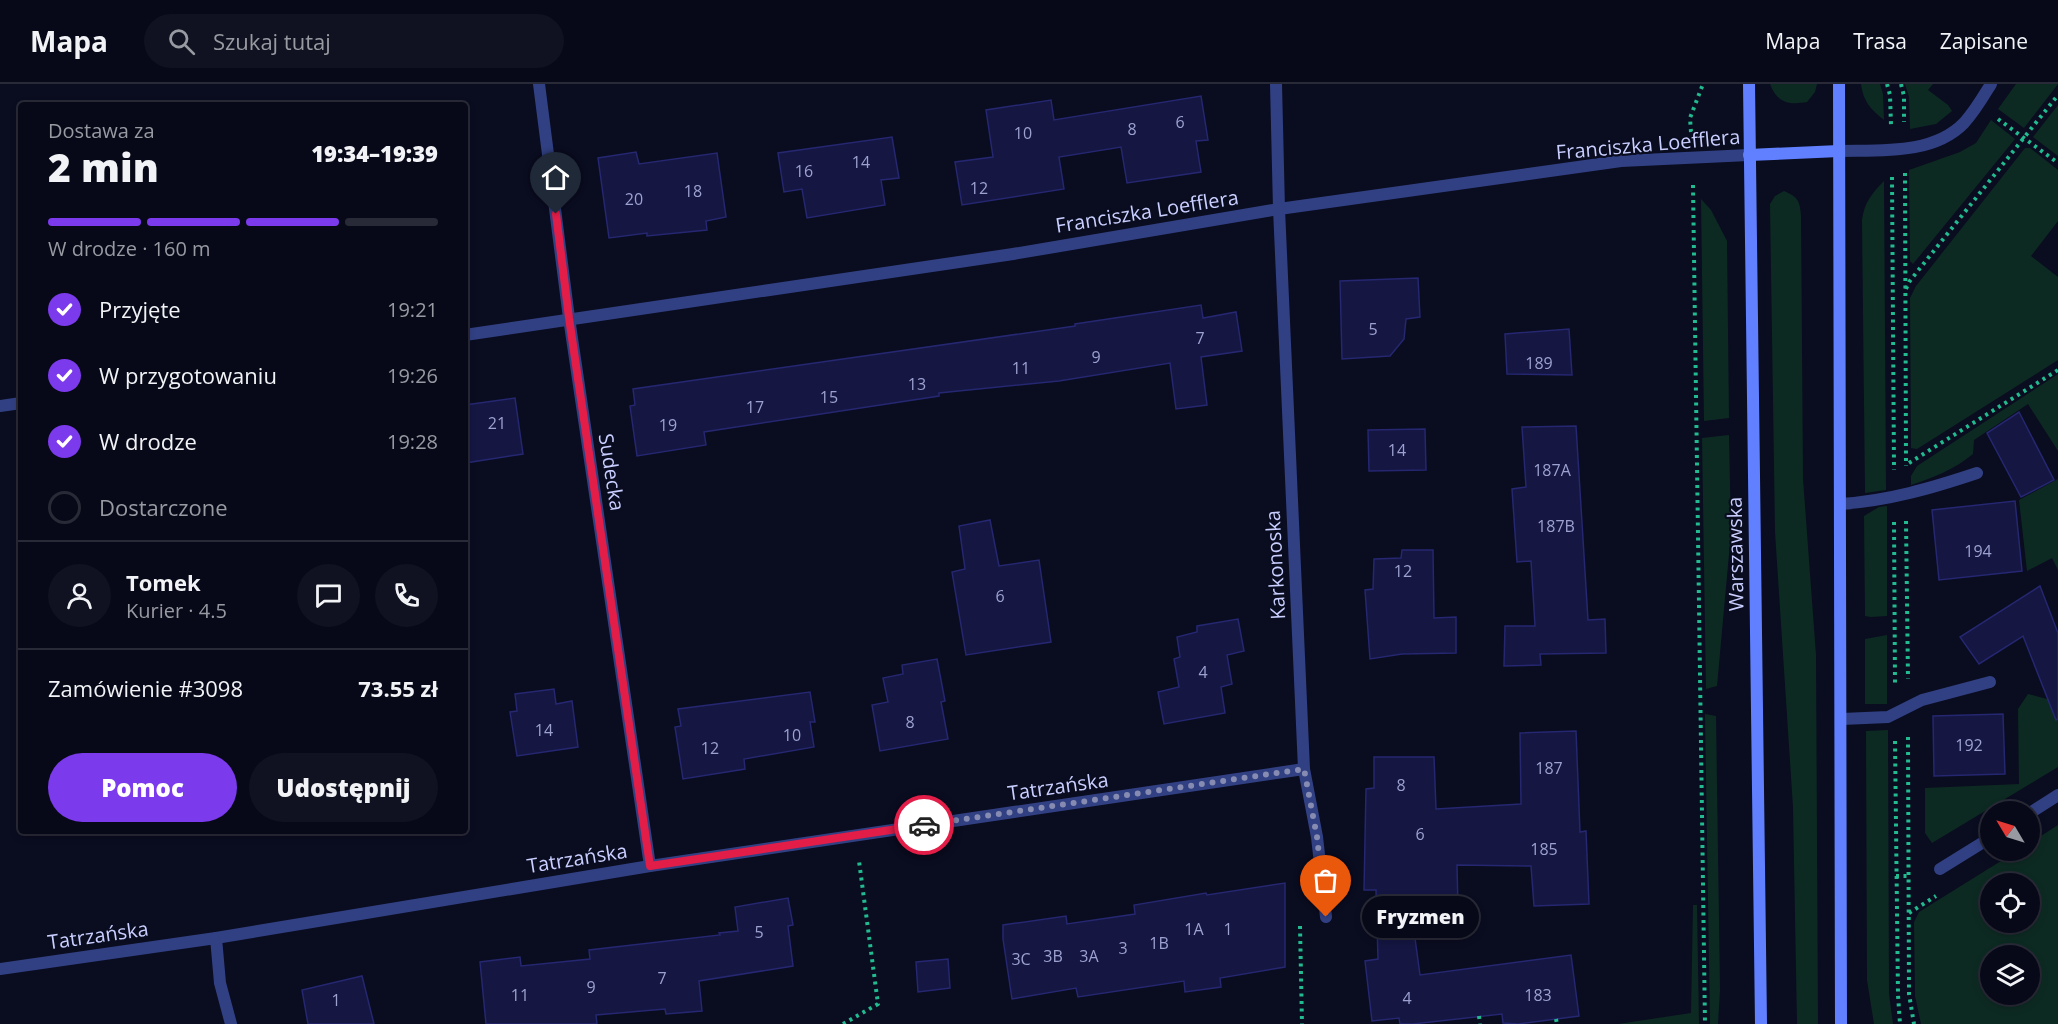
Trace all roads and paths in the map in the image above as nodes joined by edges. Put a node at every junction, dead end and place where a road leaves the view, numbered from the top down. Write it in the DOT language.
graph roads {
  1 [pos="538,84"];
  2 [pos="1276,84"];
  3 [pos="1703,84"];
  4 [pos="1749,84"];
  5 [pos="1839,84"];
  6 [pos="1887,84"];
  7 [pos="1900,84"];
  8 [pos="1991,84"];
  9 [pos="2058,95"];
  10 [pos="1993,115"];
  11 [pos="1891,124"];
  12 [pos="1905,129"];
  13 [pos="1691,133"];
  14 [pos="2024,138"];
  15 [pos="1839,151"];
  16 [pos="1749,155"];
  17 [pos="2058,163"];
  18 [pos="1905,171"];
  19 [pos="1892,177"];
  20 [pos="1693,193"];
  21 [pos="1279,209"];
  22 [pos="1905,292"];
  23 [pos="569,318"];
  24 [pos="468,335"];
  25 [pos="2058,370"];
  26 [pos="18,403"];
  27 [pos="0,406"];
  28 [pos="1906,465"];
  29 [pos="1977,473"];
  30 [pos="1906,476"];
  31 [pos="1894,478"];
  32 [pos="1840,504"];
  33 [pos="1906,516"];
  34 [pos="1990,682"];
  35 [pos="1908,707"];
  36 [pos="1842,719"];
  37 [pos="1304,769"];
  38 [pos="2058,795"];
  39 [pos="2040,807"];
  40 [pos="856,836"];
  41 [pos="1980,844"];
  42 [pos="650,866"];
  43 [pos="1940,869"];
  44 [pos="1896,876"];
  45 [pos="1326,917"];
  46 [pos="216,938"];
  47 [pos="0,969"];
  48 [pos="1761,1007"];
  49 [pos="1479,1016"];
  50 [pos="1556,1018"];
  51 [pos="231,1024"];
  52 [pos="843,1024"];
  53 [pos="1480,1024"];
  54 [pos="1557,1024"];
  55 [pos="1705,1024"];
  56 [pos="1752,1024"];
  57 [pos="1761,1024"];
  58 [pos="1841,1024"];
  59 [pos="1900,1024"];
  60 [pos="1914,1024"];
  1 -- 23 [label="street, Sudecka"];
  2 -- 21 [label="street, Karkonoska"];
  3 -- 13 [label="path"];
  4 -- 16 [label="main road, Warszawska"];
  5 -- 15 [label="main road"];
  6 -- 11 [label="path"];
  7 -- 12 [label="path"];
  8 -- 15 [label="street"];
  9 -- 14 [label="path"];
  10 -- 14 [label="path"];
  14 -- 17 [label="path"];
  14 -- 22 [label="path"];
  15 -- 16 [label="main road, Franciszka Loefflera"];
  15 -- 32 [label="main road"];
  16 -- 21 [label="street, Franciszka Loefflera"];
  16 -- 48 [label="main road, Warszawska"];
  18 -- 22 [label="path"];
  19 -- 31 [label="path"];
  20 -- 55 [label="path"];
  21 -- 23 [label="street, Franciszka Loefflera"];
  21 -- 37 [label="street, Karkonoska"];
  22 -- 28 [label="path"];
  23 -- 24 [label="street, Franciszka Loefflera"];
  23 -- 42 [label="street, Sudecka"];
  25 -- 28 [label="path"];
  26 -- 27 [label="street"];
  28 -- 30 [label="path"];
  29 -- 32 [label="street"];
  32 -- 36 [label="main road"];
  33 -- 35 [label="path"];
  34 -- 35 [label="street"];
  35 -- 36 [label="street"];
  35 -- 60 [label="path"];
  36 -- 58 [label="main road"];
  37 -- 40 [label="street, Tatrzańska"];
  37 -- 45 [label="street, Karkonoska"];
  38 -- 39 [label="street"];
  40 -- 42 [label="street, Tatrzańska"];
  40 -- 52 [label="path"];
  41 -- 43 [label="street"];
  42 -- 46 [label="street, Tatrzańska"];
  44 -- 59 [label="path"];
  46 -- 47 [label="street, Tatrzańska"];
  46 -- 51 [label="street"];
  48 -- 56 [label="main road"];
  48 -- 57 [label="main road, Warszawska"];
  49 -- 53 [label="path"];
  50 -- 54 [label="path"];
}
